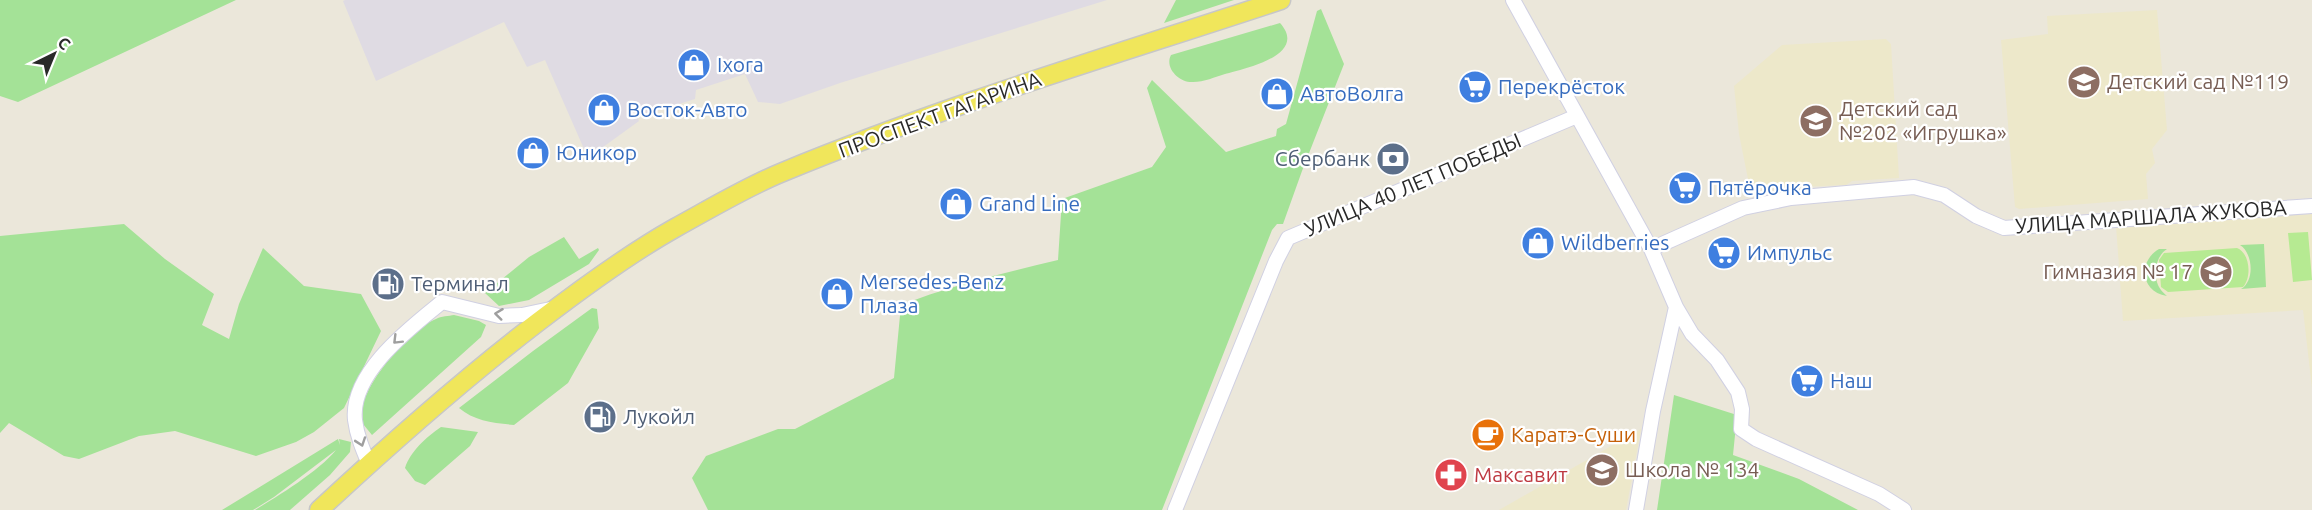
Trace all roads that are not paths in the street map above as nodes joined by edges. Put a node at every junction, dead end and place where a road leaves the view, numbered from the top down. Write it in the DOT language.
graph roads {
  1 [pos="1281,0"];
  2 [pos="1513,0"];
  3 [pos="1577,116"];
  4 [pos="2312,206"];
  5 [pos="1651,249"];
  6 [pos="1676,307"];
  7 [pos="557,308"];
  8 [pos="369,464"];
  9 [pos="319,510"];
  10 [pos="1175,510"];
  11 [pos="1636,510"];
  12 [pos="1904,510"];
  1 -- 7 [label="main road, ПРОСПЕКТ ГАГАРИНА"];
  2 -- 3 [label="street"];
  3 -- 5 [label="street"];
  3 -- 10 [label="street, УЛИЦА 40 ЛЕТ ПОБЕДЫ"];
  4 -- 5 [label="street, УЛИЦА МАРШАЛА ЖУКОВА"];
  5 -- 6 [label="street"];
  6 -- 11 [label="street"];
  6 -- 12 [label="street"];
  7 -- 8 [label="main road, ПРОСПЕКТ ГАГАРИНА"];
  7 -- 8 [label="street, one-way"];
  8 -- 9 [label="main road, ПРОСПЕКТ ГАГАРИНА"];
}
